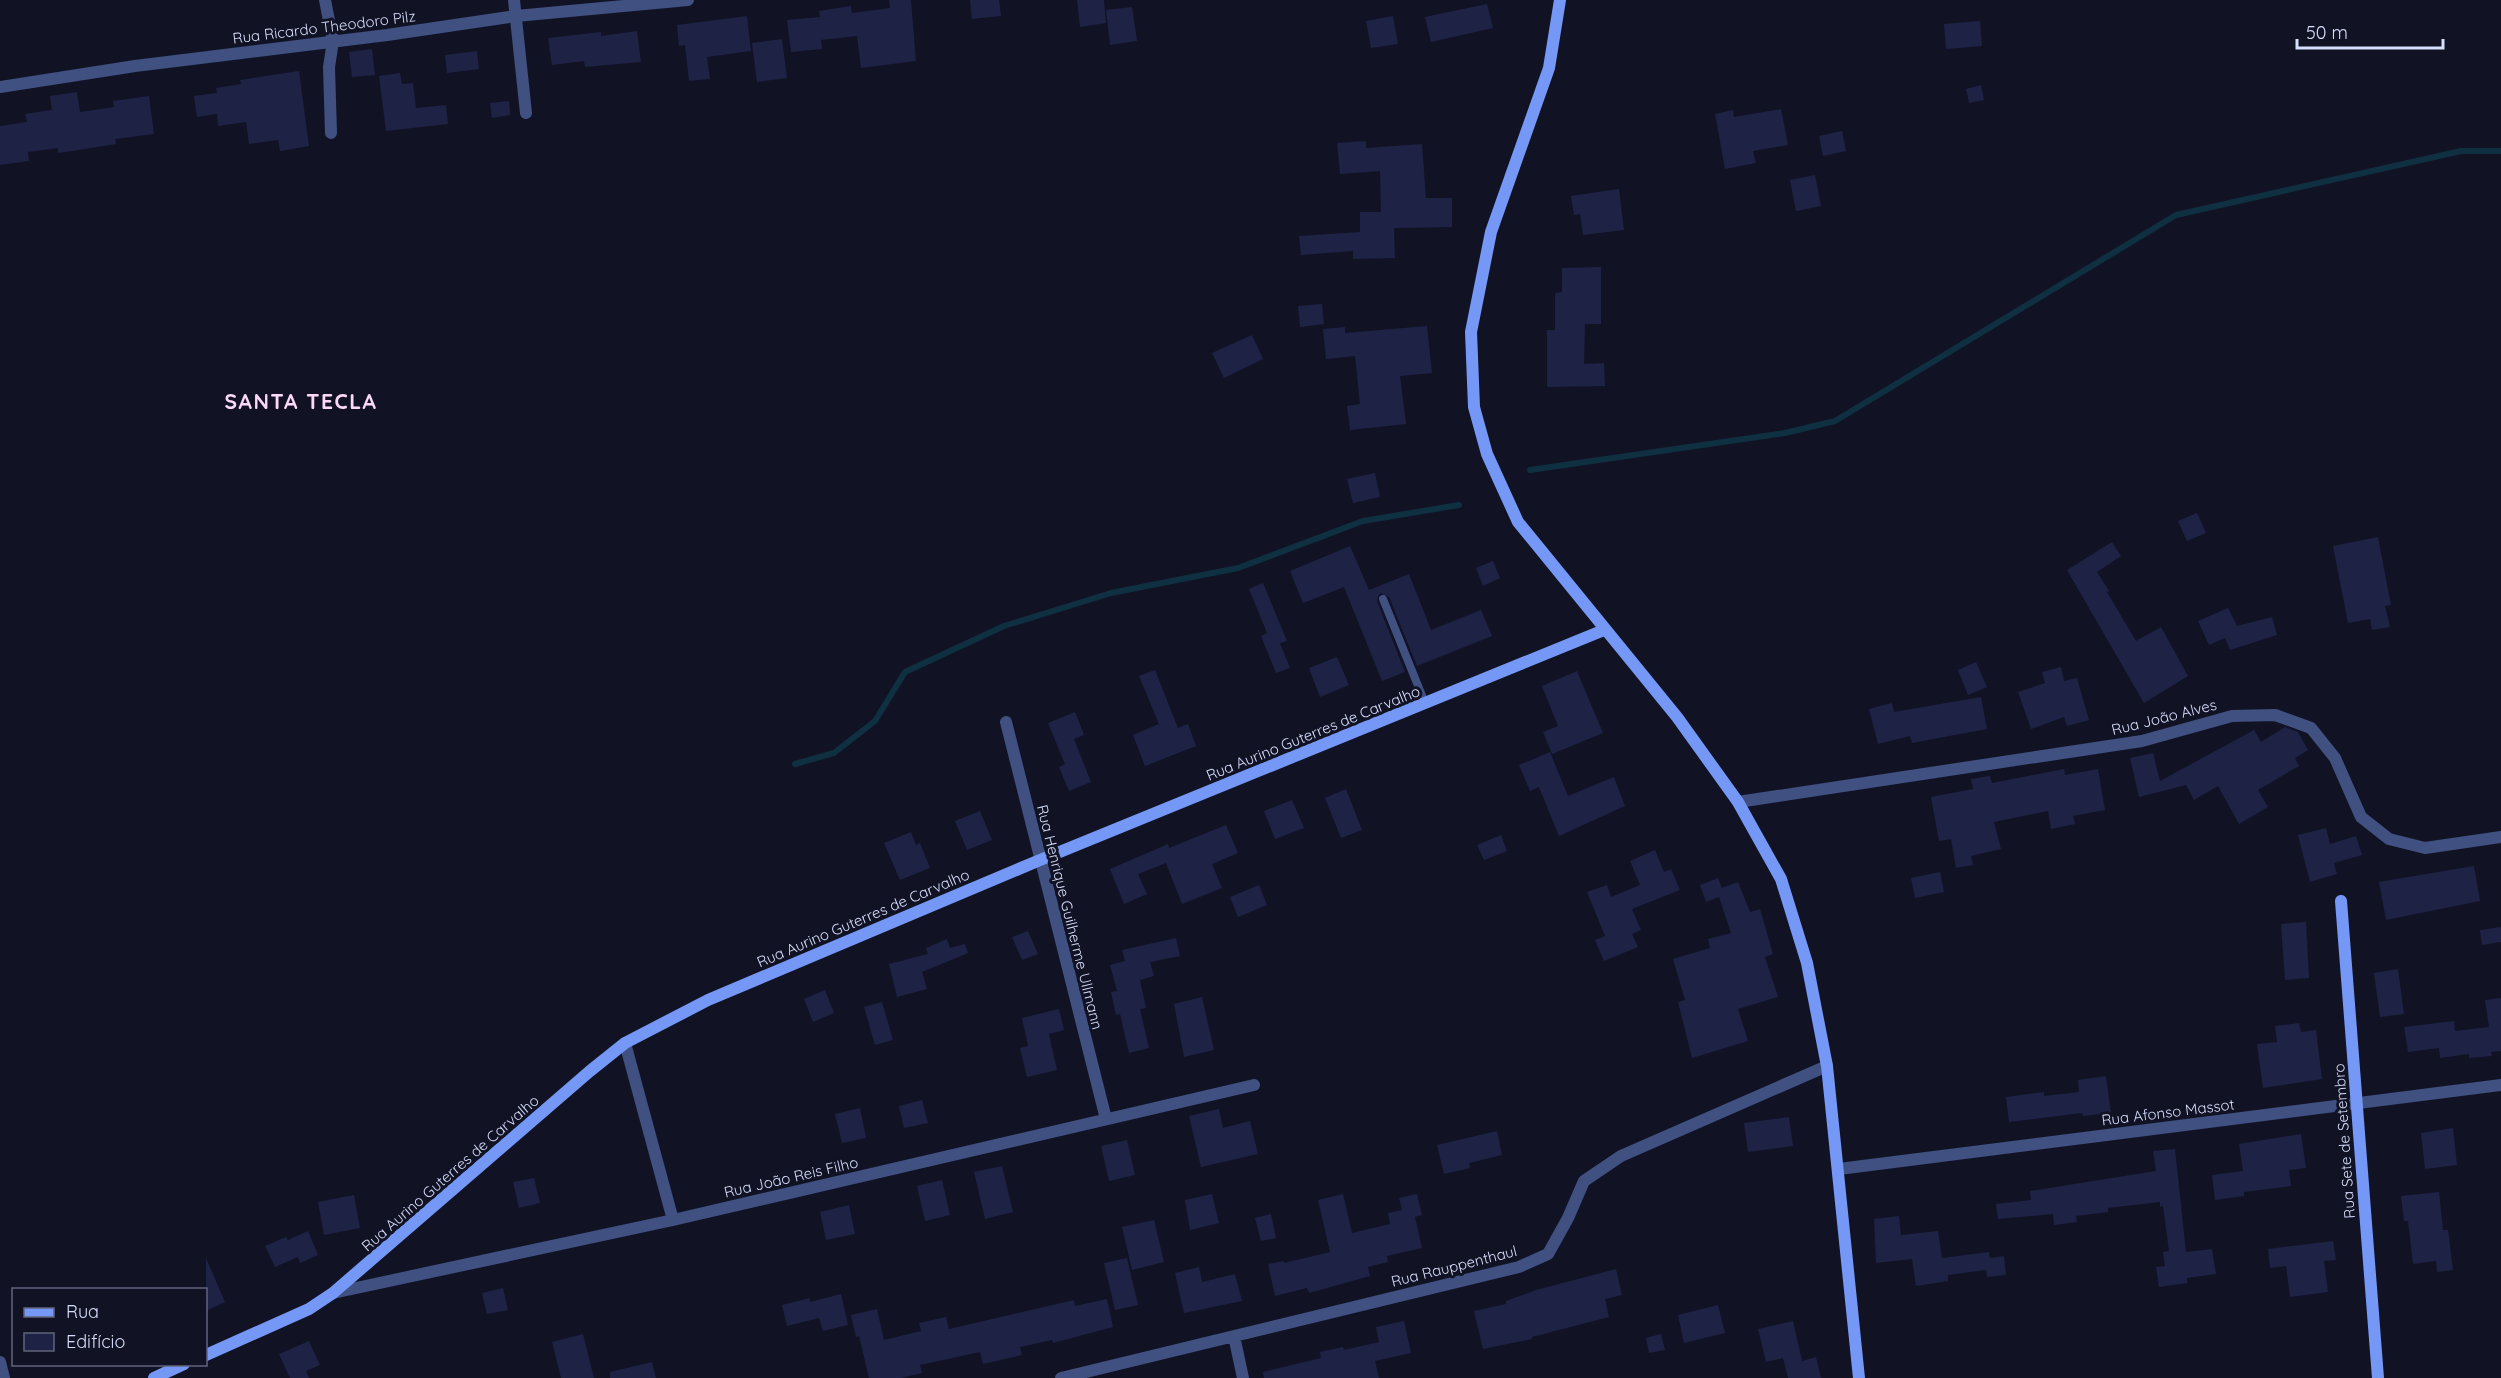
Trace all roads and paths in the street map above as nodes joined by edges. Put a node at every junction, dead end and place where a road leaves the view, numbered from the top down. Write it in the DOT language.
graph roads {
  1 [pos="325,0"];
  2 [pos="514,0"];
  3 [pos="688,0"];
  4 [pos="1560,0"];
  5 [pos="516,16"];
  6 [pos="333,41"];
  7 [pos="0,87"];
  8 [pos="526,113"];
  9 [pos="331,133"];
  10 [pos="1383,599"];
  11 [pos="1604,630"];
  12 [pos="1425,703"];
  13 [pos="1006,722"];
  14 [pos="1738,802"];
  15 [pos="2501,837"];
  16 [pos="1040,860"];
  17 [pos="2341,901"];
  18 [pos="625,1043"];
  19 [pos="1827,1066"];
  20 [pos="1254,1085"];
  21 [pos="2501,1085"];
  22 [pos="2356,1104"];
  23 [pos="1106,1119"];
  24 [pos="1839,1168"];
  25 [pos="673,1220"];
  26 [pos="333,1293"];
  27 [pos="1234,1336"];
  28 [pos="207,1355"];
  29 [pos="0,1362"];
  30 [pos="182,1366"];
  31 [pos="4,1378"];
  32 [pos="154,1378"];
  33 [pos="1061,1378"];
  34 [pos="1243,1378"];
  35 [pos="1859,1378"];
  36 [pos="2378,1378"];
  1 -- 6 [label="street"];
  2 -- 5 [label="street"];
  3 -- 5 [label="street, Rua Ricardo Theodoro Pilz"];
  4 -- 11 [label="street"];
  5 -- 6 [label="street, Rua Ricardo Theodoro Pilz"];
  5 -- 8 [label="street"];
  6 -- 7 [label="street, Rua Ricardo Theodoro Pilz"];
  6 -- 9 [label="street"];
  10 -- 12 [label="lane"];
  11 -- 12 [label="street, Rua Aurino Guterres de Carvalho"];
  11 -- 14 [label="street"];
  12 -- 16 [label="street, Rua Aurino Guterres de Carvalho"];
  13 -- 16 [label="street, Rua Henrique Guilherme Ullmann"];
  14 -- 15 [label="street, Rua João Alves"];
  14 -- 19 [label="street"];
  16 -- 18 [label="street, Rua Aurino Guterres de Carvalho"];
  16 -- 23 [label="street, Rua Henrique Guilherme Ullmann"];
  17 -- 22 [label="street, Rua Sete de Setembro"];
  18 -- 25 [label="street"];
  18 -- 26 [label="street, Rua Aurino Guterres de Carvalho"];
  19 -- 24 [label="street"];
  19 -- 27 [label="street, Rua Rauppenthaul"];
  20 -- 23 [label="street, Rua João Reis Filho"];
  21 -- 22 [label="street, Rua Afonso Massot"];
  22 -- 24 [label="street, Rua Afonso Massot"];
  22 -- 36 [label="street, Rua Sete de Setembro"];
  23 -- 25 [label="street, Rua João Reis Filho"];
  24 -- 35 [label="street"];
  25 -- 26 [label="street, Rua João Reis Filho"];
  26 -- 28 [label="street, Rua Aurino Guterres de Carvalho"];
  27 -- 33 [label="street, Rua Rauppenthaul"];
  27 -- 34 [label="street"];
  29 -- 31 [label="street"];
  30 -- 32 [label="street"];
}
